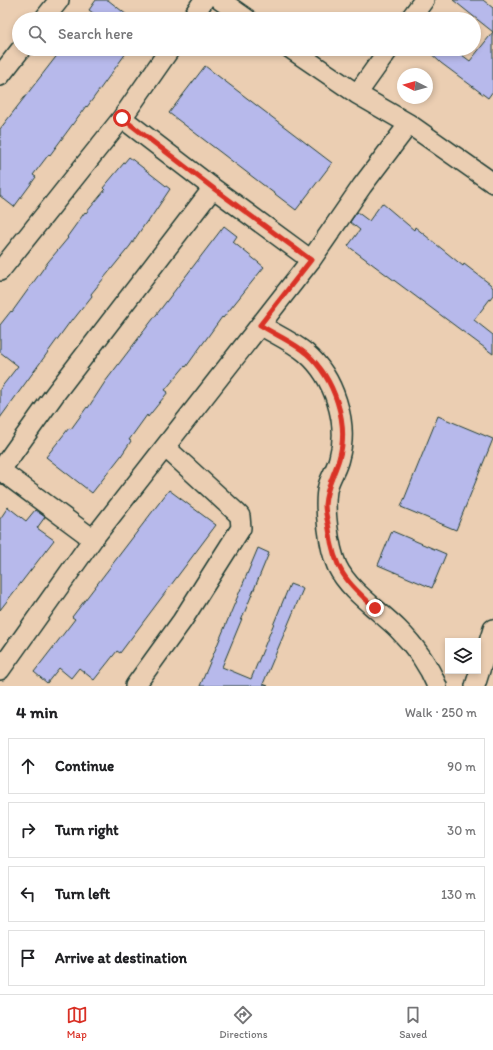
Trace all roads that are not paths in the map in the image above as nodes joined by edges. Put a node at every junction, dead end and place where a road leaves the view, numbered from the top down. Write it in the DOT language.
graph roads {
  1 [pos="59,0"];
  2 [pos="204,0"];
  3 [pos="220,0"];
  4 [pos="424,0"];
  5 [pos="50,12"];
  6 [pos="196,12"];
  7 [pos="237,12"];
  8 [pos="415,12"];
  9 [pos="16,56"];
  10 [pos="165,56"];
  11 [pos="301,56"];
  12 [pos="384,56"];
  13 [pos="0,76"];
  14 [pos="358,94"];
  15 [pos="122,118"];
  16 [pos="409,124"];
  17 [pos="493,183"];
  18 [pos="213,188"];
  19 [pos="311,260"];
  20 [pos="0,271"];
  21 [pos="260,325"];
  22 [pos="165,447"];
  23 [pos="0,471"];
  24 [pos="93,539"];
  25 [pos="493,629"];
  26 [pos="0,670"];
  27 [pos="135,686"];
  28 [pos="436,686"];
  29 [pos="475,686"];
  1 -- 5 [label="street"];
  2 -- 6 [label="street"];
  3 -- 7 [label="street"];
  4 -- 8 [label="street"];
  9 -- 13 [label="street"];
  10 -- 15 [label="street"];
  11 -- 14 [label="street"];
  12 -- 14 [label="street"];
  14 -- 16 [label="street"];
  15 -- 18 [label="street"];
  15 -- 20 [label="street"];
  16 -- 17 [label="street"];
  16 -- 19 [label="street"];
  18 -- 19 [label="street"];
  18 -- 23 [label="street"];
  19 -- 21 [label="street"];
  21 -- 22 [label="street"];
  21 -- 28 [label="street"];
  22 -- 24 [label="street"];
  22 -- 27 [label="street"];
  23 -- 24 [label="street"];
  24 -- 26 [label="street"];
  25 -- 29 [label="street"];
}
